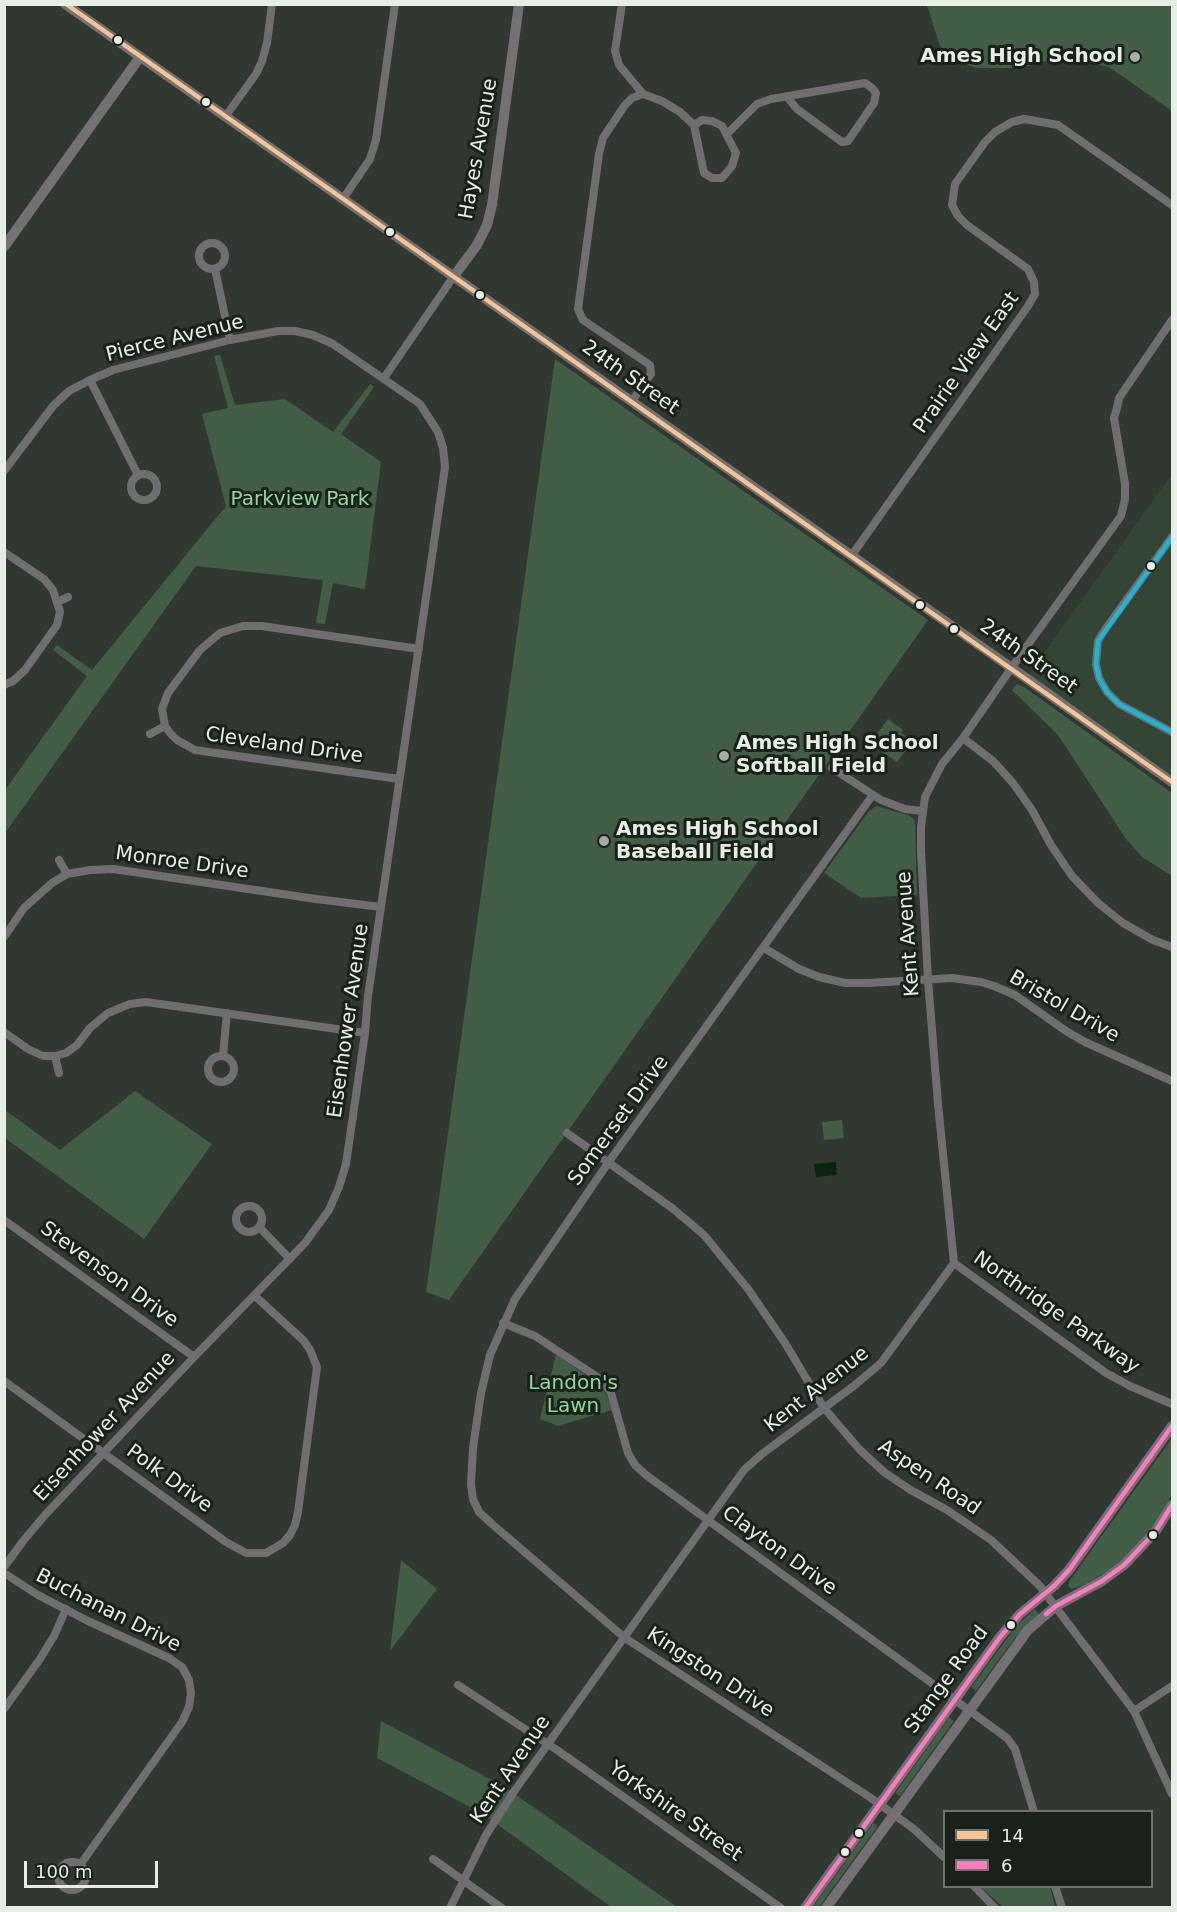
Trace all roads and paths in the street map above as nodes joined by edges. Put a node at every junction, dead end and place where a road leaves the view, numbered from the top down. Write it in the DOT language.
graph roads {
  1 [pos="65,4"];
  2 [pos="272,4"];
  3 [pos="395,4"];
  4 [pos="519,4"];
  5 [pos="622,4"];
  6 [pos="140,57"];
  7 [pos="643,94"];
  8 [pos="787,96"];
  9 [pos="225,117"];
  10 [pos="694,125"];
  11 [pos="727,134"];
  12 [pos="344,199"];
  13 [pos="1173,205"];
  14 [pos="4,247"];
  15 [pos="215,269"];
  16 [pos="454,276"];
  17 [pos="1173,320"];
  18 [pos="230,340"];
  19 [pos="384,378"];
  20 [pos="90,380"];
  21 [pos="632,401"];
  22 [pos="4,471"];
  23 [pos="138,475"];
  24 [pos="1173,537"];
  25 [pos="4,552"];
  26 [pos="852,555"];
  27 [pos="68,597"];
  28 [pos="57,602"];
  29 [pos="419,649"];
  30 [pos="1012,667"];
  31 [pos="4,685"];
  32 [pos="165,726"];
  33 [pos="1173,732"];
  34 [pos="150,734"];
  35 [pos="963,738"];
  36 [pos="832,768"];
  37 [pos="399,779"];
  38 [pos="1173,782"];
  39 [pos="872,796"];
  40 [pos="923,812"];
  41 [pos="58,860"];
  42 [pos="67,874"];
  43 [pos="381,907"];
  44 [pos="4,937"];
  45 [pos="1173,947"];
  46 [pos="764,948"];
  47 [pos="928,980"];
  48 [pos="227,1013"];
  49 [pos="4,1032"];
  50 [pos="365,1033"];
  51 [pos="223,1055"];
  52 [pos="55,1056"];
  53 [pos="59,1073"];
  54 [pos="1173,1081"];
  55 [pos="567,1133"];
  56 [pos="608,1163"];
  57 [pos="4,1220"];
  58 [pos="259,1227"];
  59 [pos="290,1259"];
  60 [pos="954,1263"];
  61 [pos="255,1296"];
  62 [pos="503,1323"];
  63 [pos="194,1357"];
  64 [pos="4,1381"];
  65 [pos="1173,1404"];
  66 [pos="824,1408"];
  67 [pos="1173,1426"];
  68 [pos="104,1452"];
  69 [pos="473,1499"];
  70 [pos="1173,1505"];
  71 [pos="709,1520"];
  72 [pos="4,1568"];
  73 [pos="4,1574"];
  74 [pos="1045,1593"];
  75 [pos="1056,1606"];
  76 [pos="66,1609"];
  77 [pos="625,1638"];
  78 [pos="458,1685"];
  79 [pos="1173,1686"];
  80 [pos="955,1699"];
  81 [pos="4,1709"];
  82 [pos="969,1709"];
  83 [pos="1134,1711"];
  84 [pos="549,1744"];
  85 [pos="1173,1794"];
  86 [pos="879,1804"];
  87 [pos="1033,1810"];
  88 [pos="894,1814"];
  89 [pos="943,1855"];
  90 [pos="433,1859"];
  91 [pos="80,1865"];
  92 [pos="462,1880"];
  93 [pos="975,1888"];
  94 [pos="1055,1888"];
  95 [pos="450,1908"];
  96 [pos="502,1908"];
  97 [pos="781,1908"];
  98 [pos="805,1908"];
  99 [pos="826,1908"];
  100 [pos="995,1908"];
  101 [pos="1062,1908"];
  1 -- 6 [label="main road, 24th Street"];
  2 -- 9 [label="street"];
  3 -- 12 [label="street"];
  4 -- 16 [label="main road, Hayes Avenue"];
  5 -- 7 [label="street"];
  6 -- 9 [label="main road, 24th Street"];
  6 -- 14 [label="main road"];
  7 -- 10 [label="street"];
  7 -- 21 [label="street"];
  8 -- 8 [label="street"];
  8 -- 11 [label="street"];
  9 -- 12 [label="main road, 24th Street"];
  10 -- 11 [label="street"];
  10 -- 11 [label="street"];
  12 -- 16 [label="main road, 24th Street"];
  13 -- 26 [label="street, Prairie View East"];
  15 -- 18 [label="street"];
  16 -- 19 [label="street, Hayes Avenue"];
  16 -- 21 [label="main road, 24th Street"];
  17 -- 30 [label="street, Kent Avenue"];
  18 -- 19 [label="street, Pierce Avenue"];
  18 -- 20 [label="street, Pierce Avenue"];
  19 -- 29 [label="street, Eisenhower Avenue"];
  20 -- 22 [label="street, Pierce Avenue"];
  20 -- 23 [label="street"];
  21 -- 26 [label="main road, 24th Street"];
  24 -- 33 [label="street"];
  25 -- 28 [label="street"];
  26 -- 30 [label="main road, 24th Street"];
  27 -- 28 [label="street"];
  28 -- 31 [label="street"];
  29 -- 32 [label="street"];
  29 -- 37 [label="street, Eisenhower Avenue"];
  30 -- 35 [label="street, Kent Avenue"];
  30 -- 38 [label="main road, 24th Street"];
  32 -- 34 [label="street"];
  32 -- 37 [label="street, Cleveland Drive"];
  35 -- 40 [label="street, Kent Avenue"];
  35 -- 45 [label="street"];
  36 -- 39 [label="street"];
  37 -- 43 [label="street, Eisenhower Avenue"];
  39 -- 40 [label="street"];
  39 -- 46 [label="street, Somerset Drive"];
  40 -- 47 [label="street, Kent Avenue"];
  41 -- 42 [label="street"];
  42 -- 43 [label="street, Monroe Drive"];
  42 -- 44 [label="street, Monroe Drive"];
  43 -- 50 [label="street, Eisenhower Avenue"];
  46 -- 47 [label="street, Bristol Drive"];
  46 -- 56 [label="street, Somerset Drive"];
  47 -- 54 [label="street, Bristol Drive"];
  47 -- 60 [label="street, Kent Avenue"];
  48 -- 50 [label="street"];
  48 -- 51 [label="street"];
  48 -- 52 [label="street"];
  49 -- 52 [label="street"];
  50 -- 59 [label="street, Eisenhower Avenue"];
  52 -- 53 [label="street"];
  55 -- 56 [label="street, Aspen Road"];
  56 -- 62 [label="street, Somerset Drive"];
  56 -- 66 [label="street, Aspen Road"];
  57 -- 63 [label="street, Stevenson Drive"];
  58 -- 59 [label="street"];
  59 -- 61 [label="street, Eisenhower Avenue"];
  60 -- 65 [label="street, Northridge Parkway"];
  60 -- 66 [label="street, Kent Avenue"];
  61 -- 63 [label="street, Eisenhower Avenue"];
  61 -- 68 [label="street, Polk Drive"];
  62 -- 69 [label="street, Somerset Drive"];
  62 -- 71 [label="street, Clayton Drive"];
  63 -- 68 [label="street, Eisenhower Avenue"];
  64 -- 68 [label="street, Polk Drive"];
  66 -- 71 [label="street, Kent Avenue"];
  66 -- 74 [label="street, Aspen Road"];
  67 -- 74 [label="main road, Stange Road"];
  68 -- 72 [label="street, Eisenhower Avenue"];
  69 -- 77 [label="street, Kingston Drive"];
  70 -- 75 [label="main road, Stange Road"];
  71 -- 77 [label="street, Kent Avenue"];
  71 -- 80 [label="street, Clayton Drive"];
  73 -- 76 [label="street, Buchanan Drive"];
  74 -- 75 [label="street, Aspen Road"];
  74 -- 80 [label="main road, Stange Road"];
  75 -- 82 [label="main road, Stange Road"];
  75 -- 83 [label="street, Aspen Road"];
  76 -- 81 [label="street"];
  76 -- 91 [label="street, Buchanan Drive"];
  77 -- 84 [label="street, Kent Avenue"];
  77 -- 86 [label="street, Kingston Drive"];
  78 -- 84 [label="street, Yorkshire Street"];
  79 -- 83 [label="street"];
  80 -- 82 [label="street, Clayton Drive"];
  80 -- 86 [label="main road, Stange Road"];
  82 -- 87 [label="street, Clayton Drive"];
  82 -- 88 [label="main road, Stange Road"];
  83 -- 85 [label="street, Aspen Road"];
  84 -- 92 [label="street, Kent Avenue"];
  84 -- 97 [label="street, Yorkshire Street"];
  86 -- 88 [label="street, Kingston Drive"];
  86 -- 98 [label="main road, Stange Road"];
  88 -- 89 [label="street, Kingston Drive"];
  88 -- 99 [label="main road, Stange Road"];
  90 -- 92 [label="street"];
  92 -- 95 [label="street, Kent Avenue"];
  92 -- 96 [label="street"];
  93 -- 100 [label="street"];
  94 -- 101 [label="street"];
}
